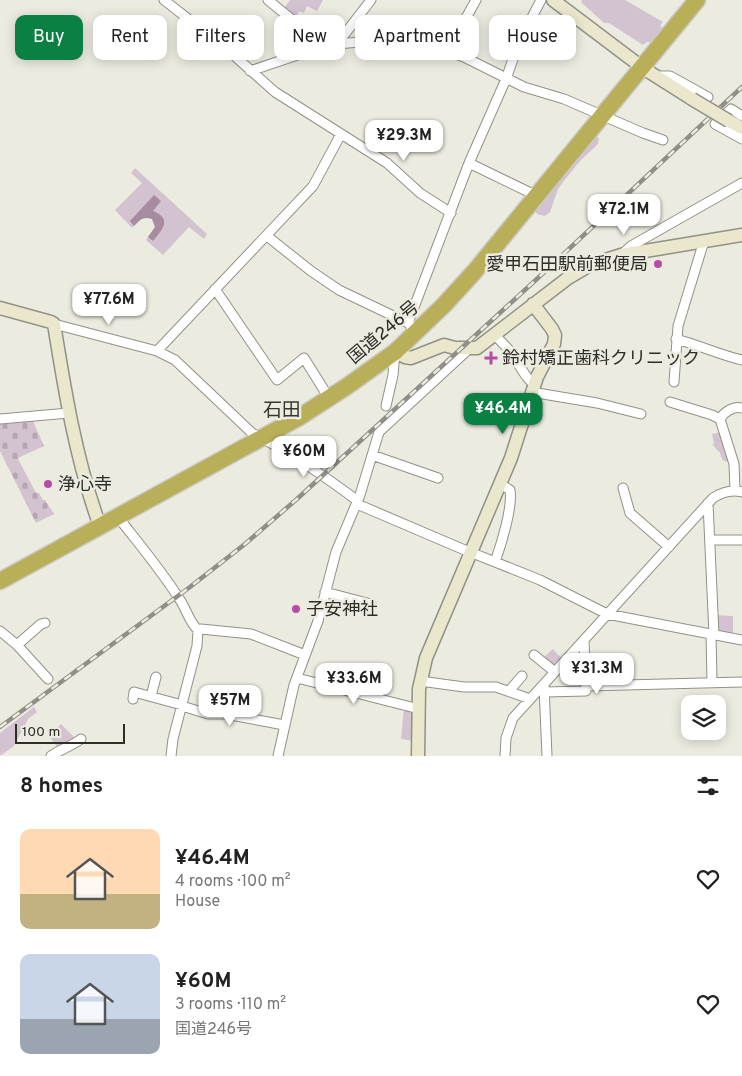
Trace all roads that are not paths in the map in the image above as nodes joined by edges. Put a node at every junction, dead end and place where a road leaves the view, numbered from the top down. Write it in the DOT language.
graph roads {
  1 [pos="164,0"];
  2 [pos="268,0"];
  3 [pos="371,0"];
  4 [pos="476,0"];
  5 [pos="541,0"];
  6 [pos="553,0"];
  7 [pos="697,0"];
  8 [pos="286,15"];
  9 [pos="468,15"];
  10 [pos="345,34"];
  11 [pos="283,60"];
  12 [pos="470,60"];
  13 [pos="250,71"];
  14 [pos="650,72"];
  15 [pos="506,79"];
  16 [pos="708,97"];
  17 [pos="603,116"];
  18 [pos="742,116"];
  19 [pos="742,128"];
  20 [pos="342,134"];
  21 [pos="742,139"];
  22 [pos="663,140"];
  23 [pos="469,162"];
  24 [pos="742,183"];
  25 [pos="538,196"];
  26 [pos="451,213"];
  27 [pos="742,235"];
  28 [pos="267,236"];
  29 [pos="704,241"];
  30 [pos="622,255"];
  31 [pos="215,289"];
  32 [pos="533,304"];
  33 [pos="0,308"];
  34 [pos="54,324"];
  35 [pos="412,328"];
  36 [pos="494,335"];
  37 [pos="676,339"];
  38 [pos="469,349"];
  39 [pos="157,351"];
  40 [pos="395,352"];
  41 [pos="742,360"];
  42 [pos="674,382"];
  43 [pos="532,389"];
  44 [pos="329,398"];
  45 [pos="670,402"];
  46 [pos="386,406"];
  47 [pos="742,408"];
  48 [pos="69,413"];
  49 [pos="640,414"];
  50 [pos="0,419"];
  51 [pos="720,419"];
  52 [pos="261,437"];
  53 [pos="372,455"];
  54 [pos="438,478"];
  55 [pos="500,484"];
  56 [pos="623,488"];
  57 [pos="739,491"];
  58 [pos="357,502"];
  59 [pos="708,503"];
  60 [pos="118,516"];
  61 [pos="100,526"];
  62 [pos="711,540"];
  63 [pos="742,540"];
  64 [pos="669,548"];
  65 [pos="471,552"];
  66 [pos="494,562"];
  67 [pos="0,581"];
  68 [pos="325,592"];
  69 [pos="371,604"];
  70 [pos="607,614"];
  71 [pos="45,623"];
  72 [pos="198,630"];
  73 [pos="0,631"];
  74 [pos="713,634"];
  75 [pos="584,640"];
  76 [pos="742,640"];
  77 [pos="17,645"];
  78 [pos="305,655"];
  79 [pos="534,655"];
  80 [pos="555,672"];
  81 [pos="522,676"];
  82 [pos="297,678"];
  83 [pos="48,679"];
  84 [pos="156,681"];
  85 [pos="420,681"];
  86 [pos="712,682"];
  87 [pos="742,682"];
  88 [pos="586,686"];
  89 [pos="544,688"];
  90 [pos="509,691"];
  91 [pos="134,693"];
  92 [pos="151,696"];
  93 [pos="530,699"];
  94 [pos="182,705"];
  95 [pos="418,709"];
  96 [pos="284,725"];
  97 [pos="81,739"];
  98 [pos="51,756"];
  99 [pos="171,756"];
  100 [pos="278,756"];
  101 [pos="418,756"];
  102 [pos="505,756"];
  103 [pos="547,756"];
  1 -- 13 [label="street"];
  2 -- 8 [label="street"];
  3 -- 10 [label="street"];
  4 -- 9 [label="street"];
  5 -- 15 [label="street"];
  6 -- 14 [label="street"];
  7 -- 14 [label="highway, 国道246号"];
  11 -- 13 [label="street"];
  12 -- 15 [label="street"];
  13 -- 20 [label="street"];
  14 -- 16 [label="street"];
  14 -- 17 [label="highway, 国道246号"];
  14 -- 19 [label="street, bridge"];
  15 -- 17 [label="street"];
  15 -- 23 [label="street"];
  17 -- 22 [label="street"];
  17 -- 25 [label="highway, 国道246号"];
  18 -- 21 [label="street"];
  20 -- 26 [label="street"];
  20 -- 28 [label="street"];
  23 -- 25 [label="street"];
  23 -- 26 [label="street"];
  24 -- 30 [label="street"];
  25 -- 35 [label="highway, 国道246号"];
  26 -- 35 [label="street"];
  27 -- 29 [label="street"];
  28 -- 31 [label="street"];
  28 -- 35 [label="street"];
  29 -- 30 [label="street"];
  29 -- 37 [label="street"];
  30 -- 32 [label="street"];
  31 -- 39 [label="street"];
  31 -- 44 [label="street"];
  32 -- 36 [label="street"];
  32 -- 43 [label="street"];
  33 -- 34 [label="street"];
  34 -- 39 [label="street"];
  34 -- 48 [label="street"];
  35 -- 40 [label="highway, 国道246号"];
  36 -- 38 [label="street"];
  36 -- 43 [label="street"];
  37 -- 41 [label="street"];
  37 -- 42 [label="street"];
  38 -- 40 [label="street"];
  38 -- 53 [label="street"];
  39 -- 52 [label="street"];
  40 -- 44 [label="highway, 国道246号"];
  40 -- 46 [label="street"];
  43 -- 49 [label="street"];
  43 -- 55 [label="street"];
  44 -- 52 [label="highway, 国道246号"];
  45 -- 51 [label="street"];
  47 -- 51 [label="street"];
  48 -- 50 [label="street"];
  48 -- 61 [label="street"];
  51 -- 57 [label="street"];
  52 -- 58 [label="street"];
  52 -- 60 [label="highway, 国道246号"];
  53 -- 54 [label="street"];
  53 -- 58 [label="street"];
  55 -- 65 [label="street"];
  55 -- 66 [label="street"];
  56 -- 64 [label="street"];
  57 -- 59 [label="street"];
  58 -- 65 [label="street"];
  58 -- 68 [label="street"];
  59 -- 62 [label="street"];
  59 -- 64 [label="street"];
  60 -- 61 [label="highway, 国道246号"];
  60 -- 72 [label="street"];
  61 -- 67 [label="highway, 国道246号"];
  62 -- 63 [label="street"];
  62 -- 74 [label="street"];
  64 -- 70 [label="street"];
  65 -- 66 [label="street"];
  65 -- 85 [label="street"];
  66 -- 70 [label="street"];
  68 -- 69 [label="street"];
  68 -- 78 [label="street"];
  70 -- 74 [label="street"];
  70 -- 75 [label="street"];
  71 -- 77 [label="street"];
  72 -- 78 [label="street"];
  72 -- 94 [label="street"];
  73 -- 77 [label="street"];
  74 -- 76 [label="street"];
  74 -- 86 [label="street"];
  75 -- 80 [label="street"];
  75 -- 88 [label="street"];
  77 -- 83 [label="street"];
  78 -- 82 [label="street"];
  79 -- 80 [label="street"];
  80 -- 89 [label="street"];
  81 -- 90 [label="street"];
  82 -- 95 [label="street"];
  82 -- 96 [label="street"];
  84 -- 92 [label="street"];
  85 -- 90 [label="street"];
  85 -- 95 [label="street"];
  86 -- 87 [label="street"];
  86 -- 88 [label="street"];
  88 -- 89 [label="street"];
  89 -- 93 [label="street"];
  89 -- 103 [label="street"];
  90 -- 93 [label="street"];
  91 -- 92 [label="street"];
  92 -- 94 [label="street"];
  93 -- 102 [label="street"];
  94 -- 96 [label="street"];
  94 -- 99 [label="street"];
  95 -- 101 [label="street"];
  96 -- 100 [label="street"];
  97 -- 98 [label="street"];
}
